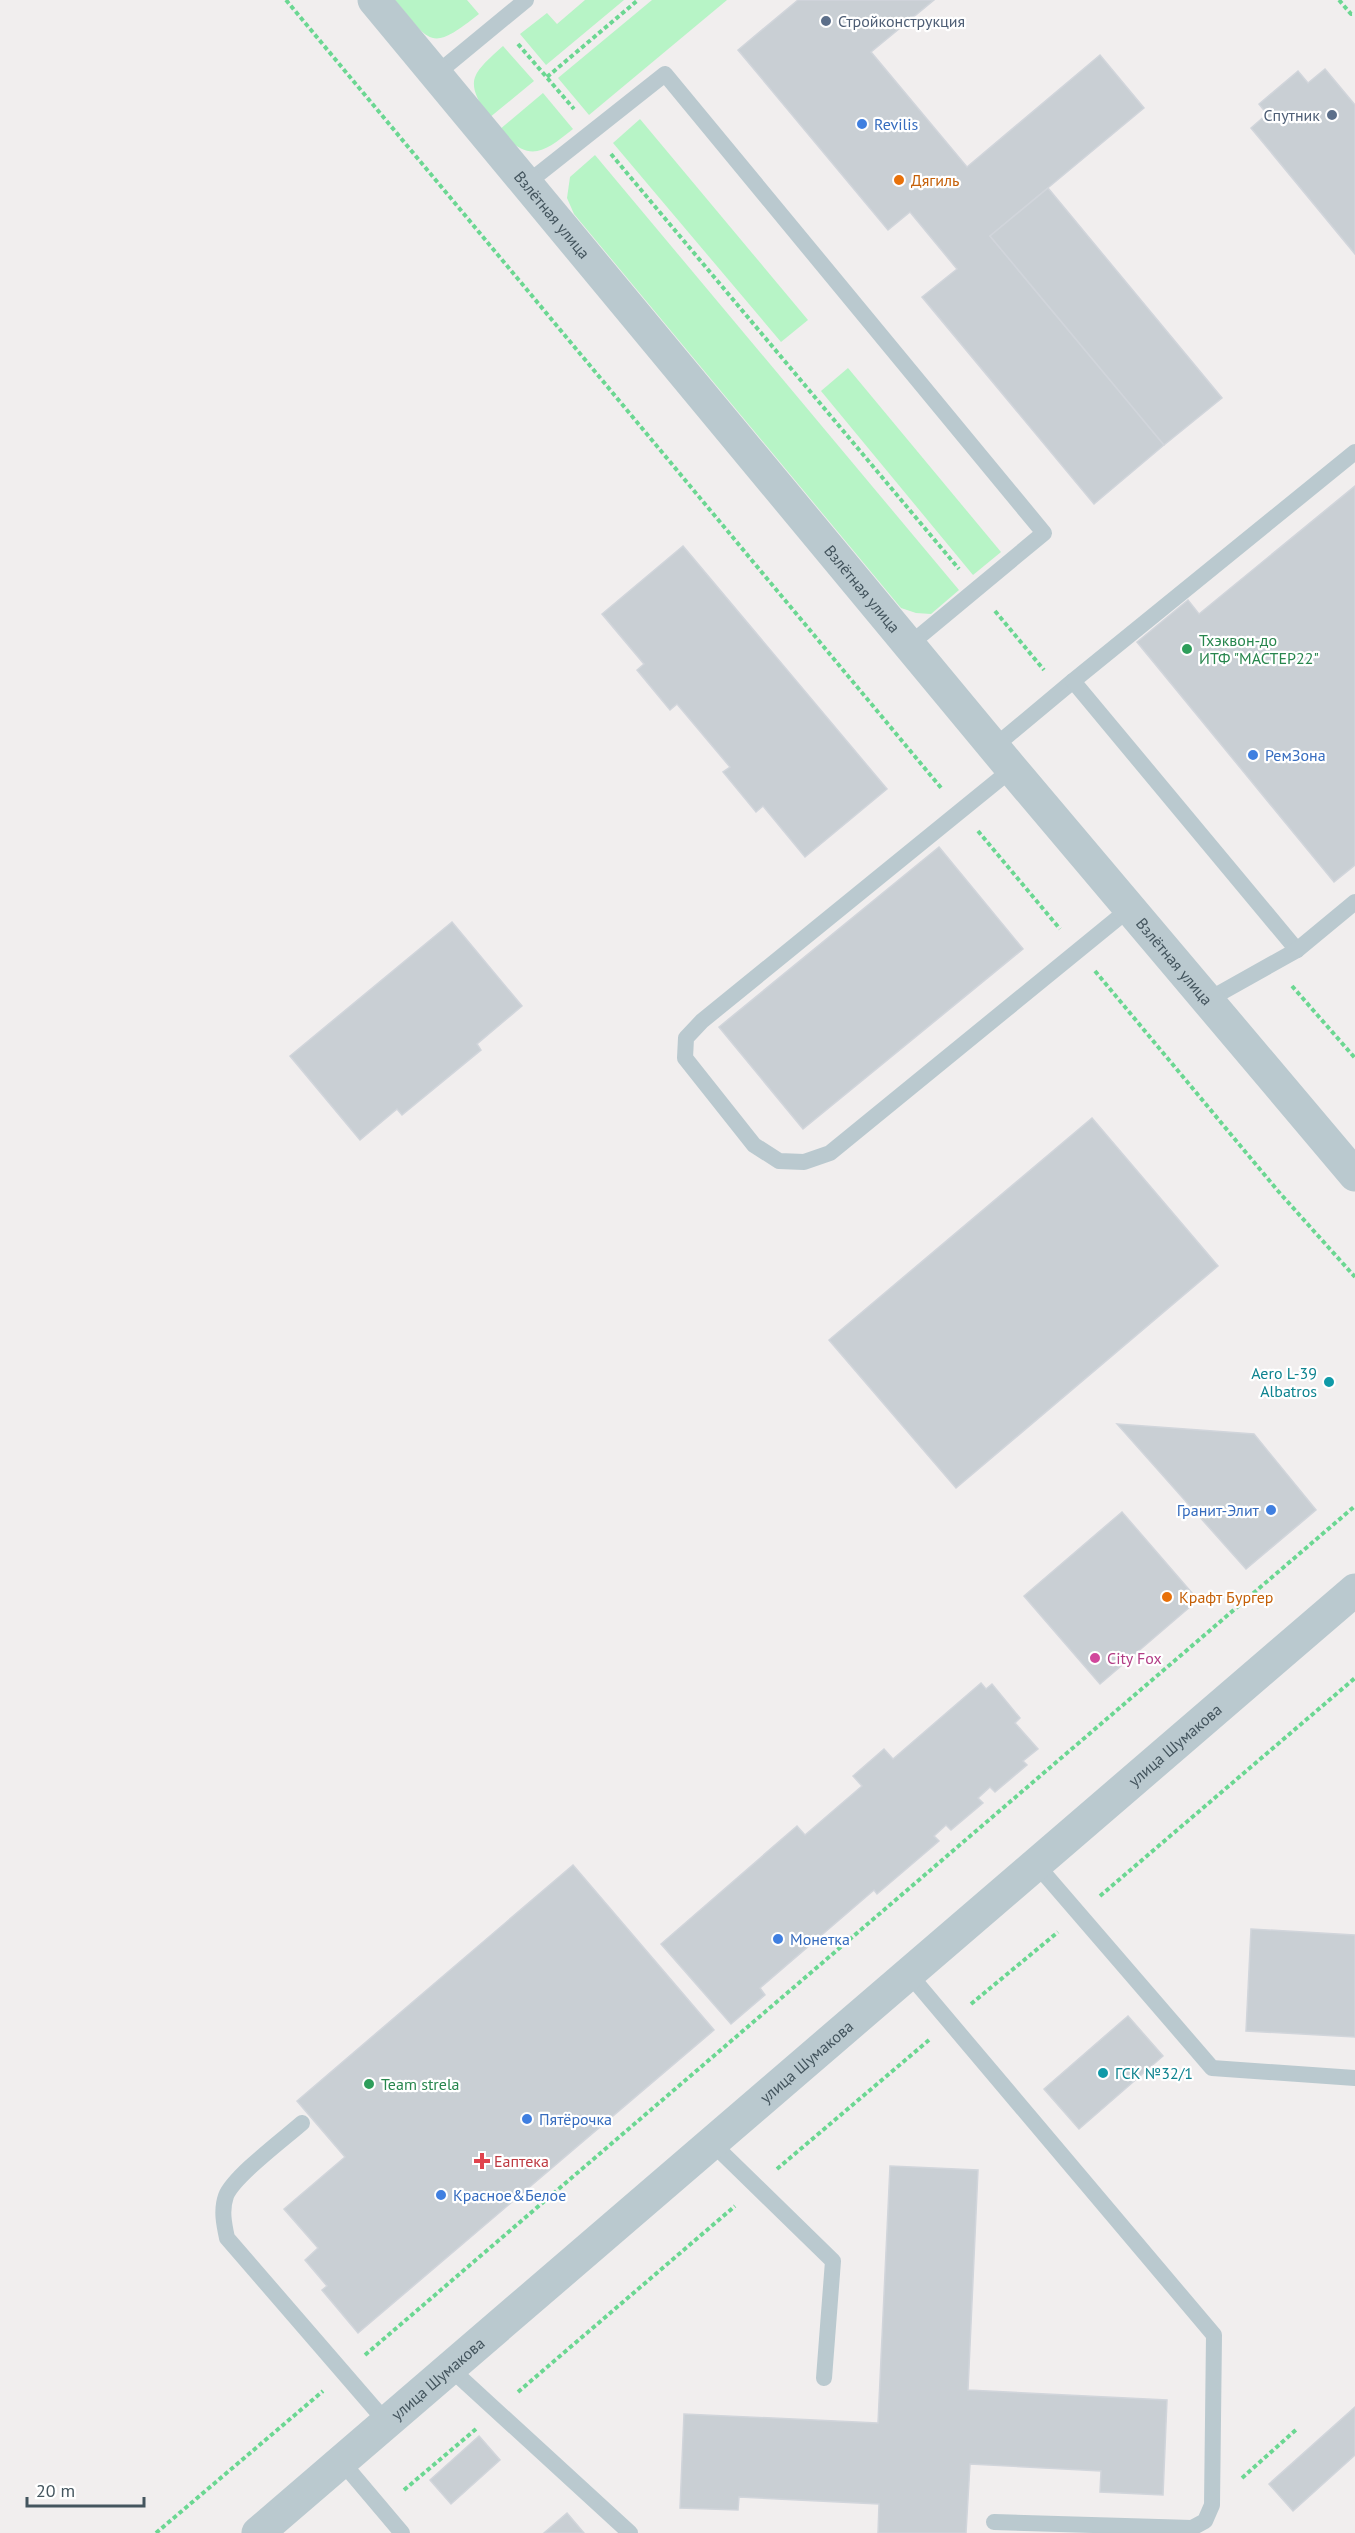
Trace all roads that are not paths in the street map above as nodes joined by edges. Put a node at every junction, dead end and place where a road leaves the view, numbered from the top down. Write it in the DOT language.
graph roads {
  1 [pos="374,0"];
  2 [pos="526,0"];
  3 [pos="435,75"];
  4 [pos="526,184"];
  5 [pos="1355,452"];
  6 [pos="909,645"];
  7 [pos="1067,686"];
  8 [pos="1003,758"];
  9 [pos="1355,902"];
  10 [pos="1129,909"];
  11 [pos="1297,950"];
  12 [pos="1206,1001"];
  13 [pos="1355,1175"];
  14 [pos="1355,1590"];
  15 [pos="1036,1864"];
  16 [pos="909,1974"];
  17 [pos="1355,2078"];
  18 [pos="302,2123"];
  19 [pos="713,2144"];
  20 [pos="451,2369"];
  21 [pos="824,2378"];
  22 [pos="387,2423"];
  23 [pos="342,2462"];
  24 [pos="994,2522"];
  25 [pos="258,2533"];
  26 [pos="402,2533"];
  27 [pos="630,2533"];
  1 -- 3 [label="street, Взлётная улица"];
  2 -- 3 [label="lane"];
  3 -- 4 [label="street, Взлётная улица"];
  4 -- 6 [label="street, Взлётная улица"];
  4 -- 6 [label="lane"];
  5 -- 7 [label="lane"];
  6 -- 8 [label="street, Взлётная улица"];
  7 -- 8 [label="lane"];
  7 -- 11 [label="lane"];
  8 -- 10 [label="street, Взлётная улица"];
  8 -- 10 [label="lane"];
  9 -- 11 [label="lane"];
  10 -- 12 [label="street, Взлётная улица"];
  11 -- 12 [label="lane"];
  12 -- 13 [label="street, Взлётная улица"];
  14 -- 15 [label="street, улица Шумакова"];
  15 -- 16 [label="street, улица Шумакова"];
  15 -- 17 [label="lane"];
  16 -- 19 [label="street, улица Шумакова"];
  16 -- 24 [label="lane"];
  18 -- 22 [label="lane"];
  19 -- 20 [label="street, улица Шумакова"];
  19 -- 21 [label="lane"];
  20 -- 22 [label="street, улица Шумакова"];
  20 -- 27 [label="lane"];
  22 -- 23 [label="street, улица Шумакова"];
  23 -- 25 [label="street, улица Шумакова"];
  23 -- 26 [label="lane"];
}
